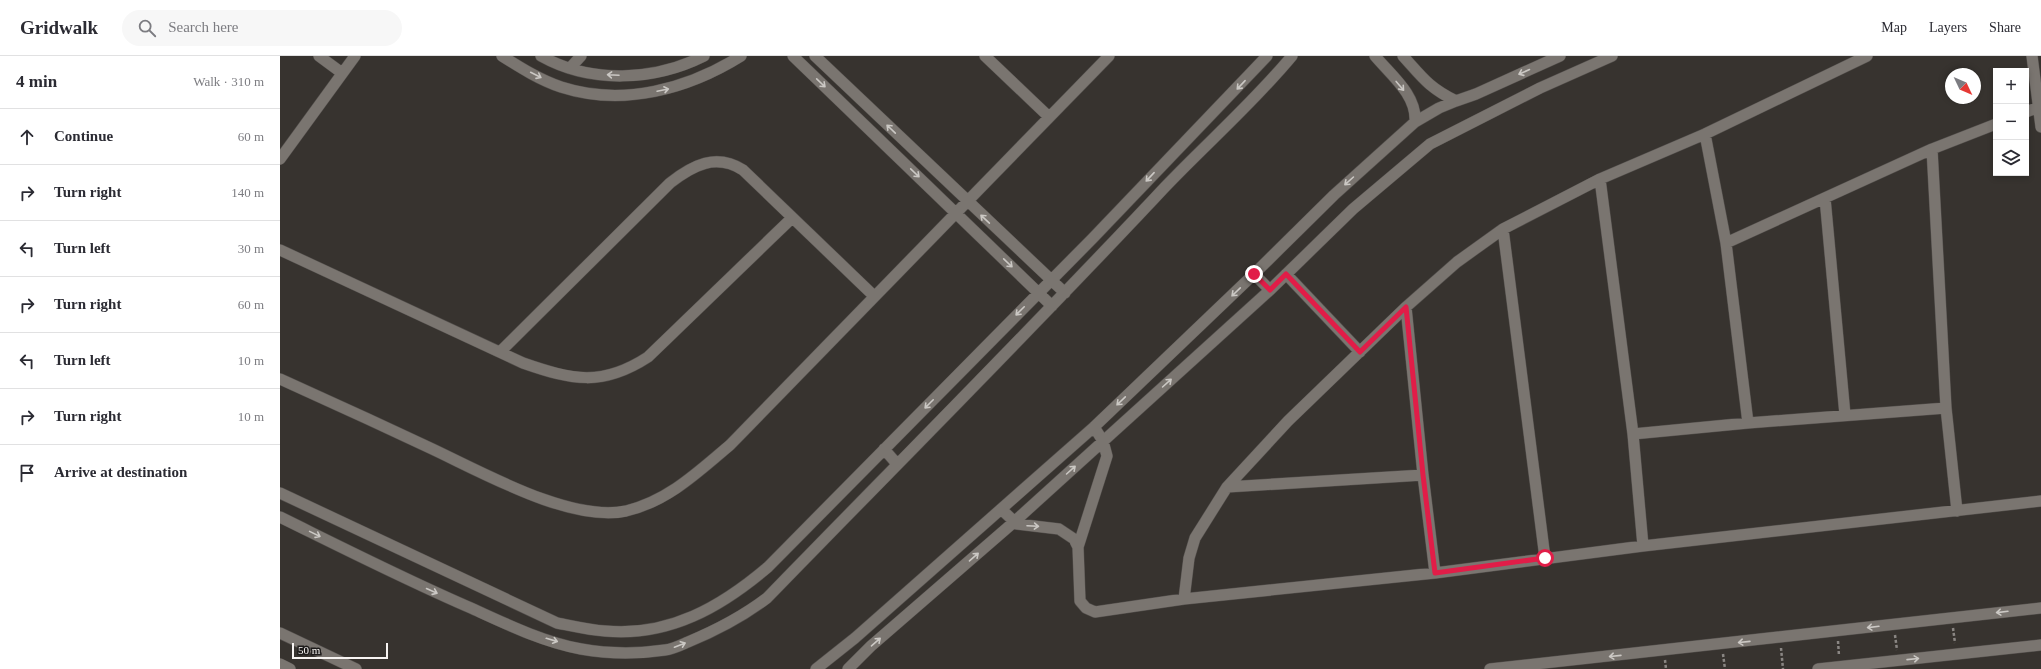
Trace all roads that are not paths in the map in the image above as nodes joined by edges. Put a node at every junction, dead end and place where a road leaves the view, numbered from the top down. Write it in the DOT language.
graph roads {
  1 [pos="319,56"];
  2 [pos="355,56"];
  3 [pos="502,56"];
  4 [pos="541,56"];
  5 [pos="581,56"];
  6 [pos="704,56"];
  7 [pos="741,56"];
  8 [pos="793,56"];
  9 [pos="815,56"];
  10 [pos="985,56"];
  11 [pos="1109,56"];
  12 [pos="1267,56"];
  13 [pos="1292,56"];
  14 [pos="1375,56"];
  15 [pos="1402,56"];
  16 [pos="1560,56"];
  17 [pos="1612,56"];
  18 [pos="2032,56"];
  19 [pos="1863,57"];
  20 [pos="570,68"];
  21 [pos="342,73"];
  22 [pos="1456,101"];
  23 [pos="2039,107"];
  24 [pos="2029,111"];
  25 [pos="1048,116"];
  26 [pos="1415,122"];
  27 [pos="1993,125"];
  28 [pos="2041,127"];
  29 [pos="1706,134"];
  30 [pos="1932,149"];
  31 [pos="280,159"];
  32 [pos="1600,179"];
  33 [pos="1825,198"];
  34 [pos="967,202"];
  35 [pos="957,213"];
  36 [pos="792,218"];
  37 [pos="1503,229"];
  38 [pos="1726,242"];
  39 [pos="280,250"];
  40 [pos="1254,274"];
  41 [pos="1286,274"];
  42 [pos="1051,280"];
  43 [pos="1270,290"];
  44 [pos="1039,292"];
  45 [pos="1065,293"];
  46 [pos="874,296"];
  47 [pos="1052,306"];
  48 [pos="1406,307"];
  49 [pos="500,352"];
  50 [pos="1360,352"];
  51 [pos="280,379"];
  52 [pos="1946,408"];
  53 [pos="1845,415"];
  54 [pos="1748,423"];
  55 [pos="1094,427"];
  56 [pos="1633,434"];
  57 [pos="1103,441"];
  58 [pos="884,449"];
  59 [pos="897,464"];
  60 [pos="1423,475"];
  61 [pos="1227,487"];
  62 [pos="280,493"];
  63 [pos="2041,501"];
  64 [pos="1001,509"];
  65 [pos="1957,510"];
  66 [pos="280,517"];
  67 [pos="1014,522"];
  68 [pos="1643,546"];
  69 [pos="1078,547"];
  70 [pos="1545,558"];
  71 [pos="1435,573"];
  72 [pos="1184,599"];
  73 [pos="2041,608"];
  74 [pos="280,633"];
  75 [pos="2041,645"];
  76 [pos="280,664"];
  77 [pos="290,669"];
  78 [pos="356,669"];
  79 [pos="816,669"];
  80 [pos="848,669"];
  81 [pos="1490,669"];
  82 [pos="1818,669"];
  1 -- 21 [label="street"];
  2 -- 21 [label="street"];
  3 -- 7 [label="street, one-way"];
  4 -- 20 [label="street"];
  5 -- 20 [label="street"];
  6 -- 20 [label="street, one-way"];
  8 -- 35 [label="street, one-way"];
  34 -- 9 [label="street, one-way"];
  10 -- 25 [label="street"];
  11 -- 25 [label="street"];
  12 -- 42 [label="street, one-way"];
  13 -- 45 [label="street"];
  14 -- 26 [label="street, one-way"];
  15 -- 22 [label="street"];
  16 -- 22 [label="street, one-way"];
  17 -- 41 [label="street"];
  18 -- 23 [label="street"];
  19 -- 29 [label="street"];
  21 -- 31 [label="street"];
  22 -- 26 [label="street"];
  23 -- 24 [label="street"];
  23 -- 28 [label="street"];
  25 -- 34 [label="street"];
  26 -- 40 [label="street, one-way"];
  27 -- 30 [label="street"];
  29 -- 32 [label="street"];
  29 -- 38 [label="street"];
  30 -- 33 [label="street"];
  30 -- 52 [label="street"];
  32 -- 37 [label="street"];
  32 -- 56 [label="street"];
  33 -- 38 [label="street"];
  33 -- 53 [label="street"];
  34 -- 35 [label="street"];
  42 -- 34 [label="street, one-way"];
  35 -- 44 [label="street, one-way"];
  35 -- 46 [label="street"];
  36 -- 46 [label="street"];
  36 -- 49 [label="street"];
  36 -- 49 [label="street"];
  37 -- 48 [label="street"];
  37 -- 70 [label="street"];
  38 -- 54 [label="street"];
  39 -- 49 [label="street"];
  40 -- 43 [label="street"];
  40 -- 55 [label="street, one-way"];
  41 -- 43 [label="street"];
  41 -- 50 [label="street"];
  42 -- 44 [label="street"];
  42 -- 45 [label="street"];
  57 -- 43 [label="street, one-way"];
  44 -- 47 [label="street"];
  44 -- 58 [label="street, one-way"];
  45 -- 47 [label="street"];
  46 -- 51 [label="street"];
  47 -- 59 [label="street"];
  48 -- 50 [label="street"];
  48 -- 60 [label="street"];
  50 -- 61 [label="street"];
  52 -- 53 [label="street"];
  52 -- 65 [label="street"];
  53 -- 54 [label="street"];
  54 -- 56 [label="street"];
  55 -- 57 [label="street"];
  55 -- 64 [label="street"];
  56 -- 68 [label="street"];
  67 -- 57 [label="street, one-way"];
  57 -- 69 [label="street"];
  58 -- 59 [label="street"];
  58 -- 62 [label="street"];
  66 -- 59 [label="street, one-way"];
  60 -- 61 [label="street"];
  60 -- 71 [label="street"];
  61 -- 72 [label="street"];
  63 -- 65 [label="street"];
  64 -- 67 [label="street"];
  64 -- 79 [label="street"];
  65 -- 68 [label="street"];
  67 -- 69 [label="street, one-way"];
  80 -- 67 [label="street, one-way"];
  68 -- 70 [label="street"];
  69 -- 72 [label="street"];
  70 -- 71 [label="street"];
  71 -- 72 [label="street"];
  73 -- 81 [label="street, one-way"];
  74 -- 78 [label="street"];
  82 -- 75 [label="street, one-way"];
  76 -- 77 [label="street"];
}
